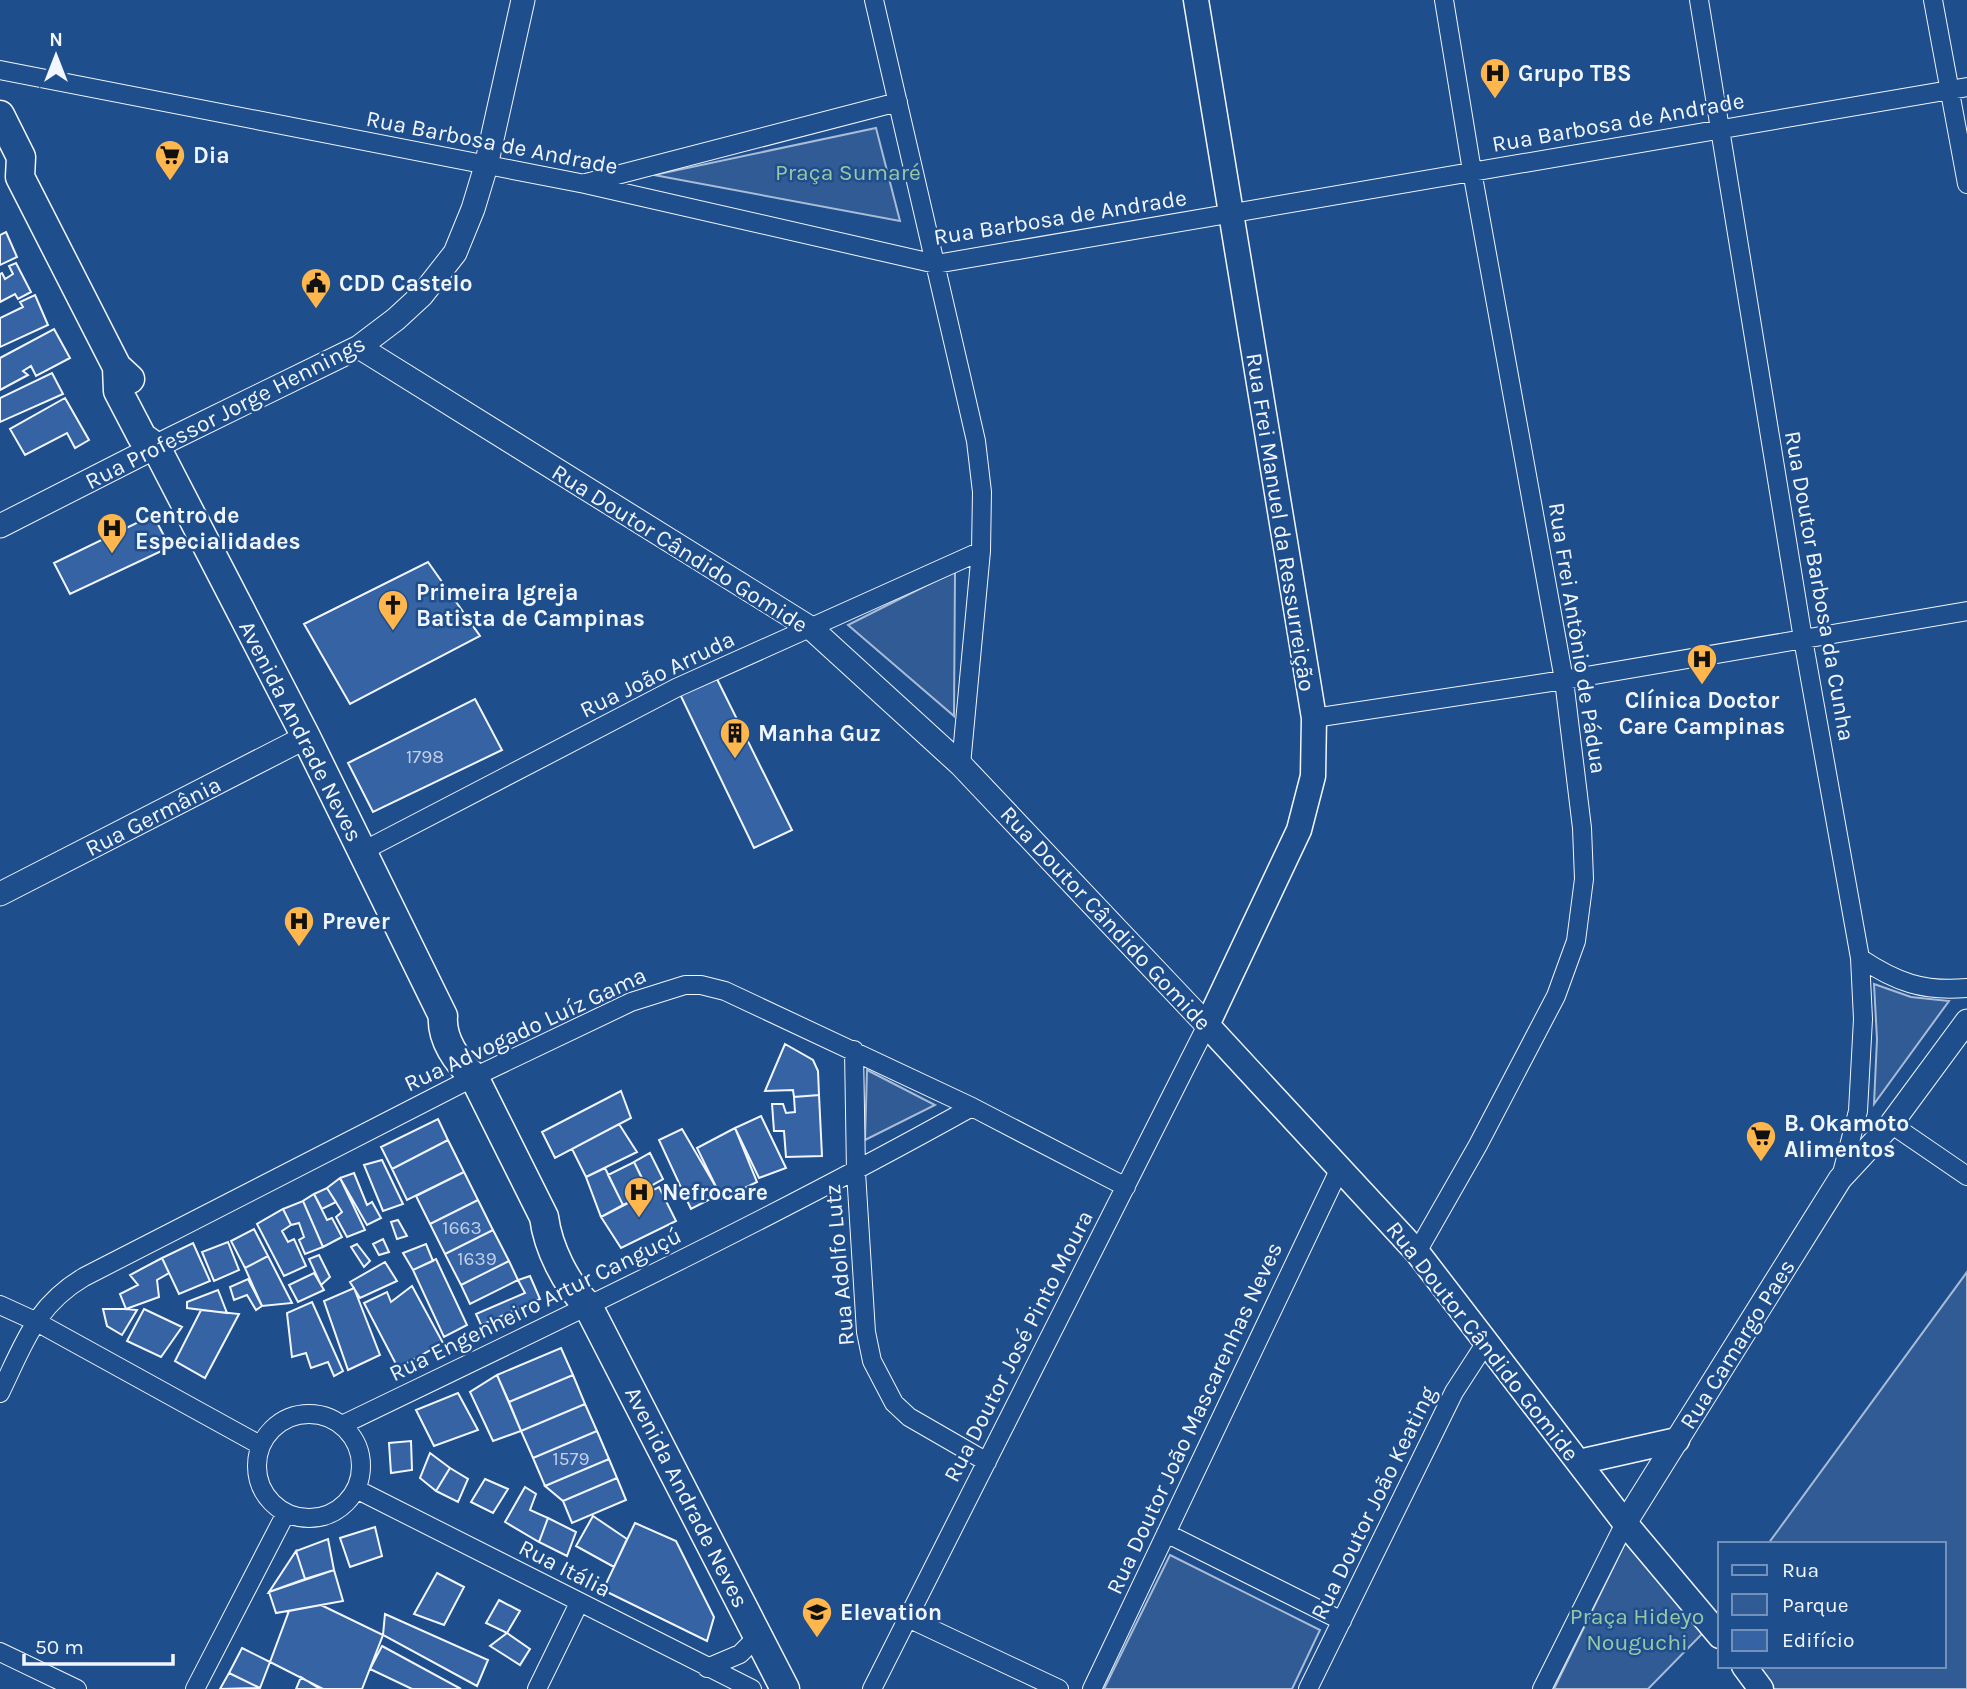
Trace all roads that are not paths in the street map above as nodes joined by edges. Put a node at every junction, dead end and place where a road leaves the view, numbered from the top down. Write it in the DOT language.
graph roads {
  1 [pos="523,0"];
  2 [pos="874,0"];
  3 [pos="1196,0"];
  4 [pos="1444,0"];
  5 [pos="1699,0"];
  6 [pos="1933,0"];
  7 [pos="0,70"];
  8 [pos="1967,87"];
  9 [pos="1948,90"];
  10 [pos="898,102"];
  11 [pos="0,115"];
  12 [pos="1720,130"];
  13 [pos="486,166"];
  14 [pos="10,170"];
  15 [pos="1472,171"];
  16 [pos="585,184"];
  17 [pos="1967,184"];
  18 [pos="1230,215"];
  19 [pos="936,264"];
  20 [pos="359,347"];
  21 [pos="156,447"];
  22 [pos="0,526"];
  23 [pos="981,551"];
  24 [pos="1967,611"];
  25 [pos="812,629"];
  26 [pos="1803,639"];
  27 [pos="1564,680"];
  28 [pos="1314,718"];
  29 [pos="306,737"];
  30 [pos="961,765"];
  31 [pos="361,852"];
  32 [pos="0,894"];
  33 [pos="1860,958"];
  34 [pos="1967,988"];
  35 [pos="1967,1021"];
  36 [pos="1207,1026"];
  37 [pos="853,1050"];
  38 [pos="474,1077"];
  39 [pos="972,1107"];
  40 [pos="1891,1124"];
  41 [pos="1340,1168"];
  42 [pos="856,1172"];
  43 [pos="1967,1176"];
  44 [pos="1840,1180"];
  45 [pos="1126,1187"];
  46 [pos="1417,1252"];
  47 [pos="0,1305"];
  48 [pos="588,1306"];
  49 [pos="35,1321"];
  50 [pos="1487,1341"];
  51 [pos="0,1393"];
  52 [pos="342,1425"];
  53 [pos="1677,1440"];
  54 [pos="260,1445"];
  55 [pos="987,1462"];
  56 [pos="1579,1462"];
  57 [pos="356,1489"];
  58 [pos="286,1513"];
  59 [pos="1625,1523"];
  60 [pos="1166,1533"];
  61 [pos="579,1603"];
  62 [pos="908,1618"];
  63 [pos="1342,1622"];
  64 [pos="1718,1634"];
  65 [pos="758,1636"];
  66 [pos="0,1652"];
  67 [pos="708,1668"];
  68 [pos="1745,1668"];
  69 [pos="77,1689"];
  70 [pos="195,1689"];
  71 [pos="537,1689"];
  72 [pos="752,1689"];
  73 [pos="785,1689"];
  74 [pos="872,1689"];
  75 [pos="1059,1689"];
  76 [pos="1092,1689"];
  77 [pos="1308,1689"];
  78 [pos="1542,1689"];
  79 [pos="1761,1689"];
  1 -- 13 [label="street, Rua Professor Jorge Hennings"];
  2 -- 10 [label="street"];
  3 -- 18 [label="main road, Rua Frei Manuel da Ressurreição"];
  4 -- 15 [label="street, Rua Frei Antônio de Pádua"];
  5 -- 12 [label="street, Rua Doutor Barbosa da Cunha"];
  6 -- 9 [label="street"];
  7 -- 13 [label="street, Rua Barbosa de Andrade"];
  8 -- 9 [label="street, Rua Barbosa de Andrade"];
  9 -- 12 [label="street, Rua Barbosa de Andrade"];
  9 -- 17 [label="street"];
  10 -- 16 [label="street"];
  10 -- 19 [label="street"];
  11 -- 14 [label="main road, Avenida Andrade Neves"];
  12 -- 15 [label="street, Rua Barbosa de Andrade"];
  12 -- 26 [label="street, Rua Doutor Barbosa da Cunha"];
  13 -- 16 [label="street, Rua Barbosa de Andrade"];
  13 -- 20 [label="street, Rua Professor Jorge Hennings"];
  14 -- 21 [label="main road, Avenida Andrade Neves"];
  15 -- 18 [label="street, Rua Barbosa de Andrade"];
  15 -- 27 [label="street, Rua Frei Antônio de Pádua"];
  16 -- 19 [label="street, Rua Barbosa de Andrade"];
  18 -- 19 [label="street, Rua Barbosa de Andrade"];
  18 -- 28 [label="main road, Rua Frei Manuel da Ressurreição"];
  19 -- 23 [label="street"];
  20 -- 21 [label="street, Rua Professor Jorge Hennings"];
  20 -- 25 [label="street, Rua Doutor Cândido Gomide"];
  21 -- 22 [label="street, Rua Professor Jorge Hennings"];
  21 -- 29 [label="main road, Avenida Andrade Neves"];
  23 -- 25 [label="street, Rua João Arruda"];
  23 -- 30 [label="street"];
  24 -- 26 [label="street"];
  25 -- 30 [label="street, Rua Doutor Cândido Gomide"];
  25 -- 31 [label="street, Rua João Arruda"];
  26 -- 27 [label="street"];
  26 -- 33 [label="street, Rua Doutor Barbosa da Cunha"];
  27 -- 28 [label="street"];
  27 -- 46 [label="street, Rua Frei Antônio de Pádua"];
  28 -- 36 [label="main road, Rua Frei Manuel da Ressurreição"];
  29 -- 31 [label="main road, Avenida Andrade Neves"];
  29 -- 32 [label="street, Rua Germânia"];
  30 -- 36 [label="street, Rua Doutor Cândido Gomide"];
  31 -- 38 [label="main road, Avenida Andrade Neves"];
  33 -- 34 [label="street"];
  33 -- 44 [label="street, Rua Doutor Barbosa da Cunha"];
  35 -- 40 [label="street, Rua Camargo Paes"];
  36 -- 41 [label="main road, Rua Doutor Cândido Gomide"];
  36 -- 45 [label="street, Rua Doutor José Pinto Moura"];
  37 -- 38 [label="street, Rua Advogado Luíz Gama"];
  37 -- 39 [label="street, Rua Advogado Luíz Gama"];
  37 -- 42 [label="street, Rua Adolfo Lutz"];
  38 -- 48 [label="main road, Avenida Andrade Neves"];
  38 -- 49 [label="street, Rua Advogado Luíz Gama"];
  39 -- 42 [label="street, Rua Engenheiro Artur Canguçú"];
  39 -- 45 [label="street, Rua Advogado Luíz Gama"];
  40 -- 43 [label="street"];
  40 -- 44 [label="street, Rua Camargo Paes"];
  41 -- 46 [label="main road, Rua Doutor Cândido Gomide"];
  41 -- 60 [label="street, Rua Doutor João Mascarenhas Neves"];
  42 -- 48 [label="street, Rua Engenheiro Artur Canguçú"];
  42 -- 55 [label="street, Rua Adolfo Lutz"];
  44 -- 53 [label="street, Rua Camargo Paes"];
  45 -- 55 [label="street, Rua Doutor José Pinto Moura"];
  46 -- 50 [label="main road, Rua Doutor Cândido Gomide"];
  47 -- 49 [label="street"];
  48 -- 52 [label="street, Rua Engenheiro Artur Canguçú"];
  48 -- 65 [label="main road, Avenida Andrade Neves"];
  49 -- 51 [label="street, Rua Advogado Luíz Gama"];
  49 -- 54 [label="street"];
  50 -- 56 [label="main road, Rua Doutor Cândido Gomide"];
  50 -- 63 [label="street, Rua Doutor João Keating"];
  52 -- 54 [label="street"];
  52 -- 57 [label="street"];
  53 -- 56 [label="main road"];
  53 -- 59 [label="street, Rua Camargo Paes"];
  54 -- 58 [label="street"];
  55 -- 62 [label="street, Rua Doutor José Pinto Moura"];
  56 -- 59 [label="main road, Rua Doutor Cândido Gomide"];
  57 -- 58 [label="street"];
  57 -- 61 [label="street, Rua Itália"];
  58 -- 70 [label="street"];
  59 -- 64 [label="main road, Rua Doutor Cândido Gomide"];
  59 -- 78 [label="street, Rua Camargo Paes"];
  60 -- 63 [label="street"];
  60 -- 76 [label="street, Rua Doutor João Mascarenhas Neves"];
  61 -- 67 [label="street, Rua Itália"];
  61 -- 71 [label="street"];
  62 -- 74 [label="street, Rua Doutor José Pinto Moura"];
  62 -- 75 [label="street"];
  63 -- 77 [label="street, Rua Doutor João Keating"];
  65 -- 67 [label="street"];
  65 -- 73 [label="main road, Avenida Andrade Neves"];
  66 -- 69 [label="street"];
  67 -- 72 [label="street, Rua Itália"];
  68 -- 79 [label="main road"];
}
